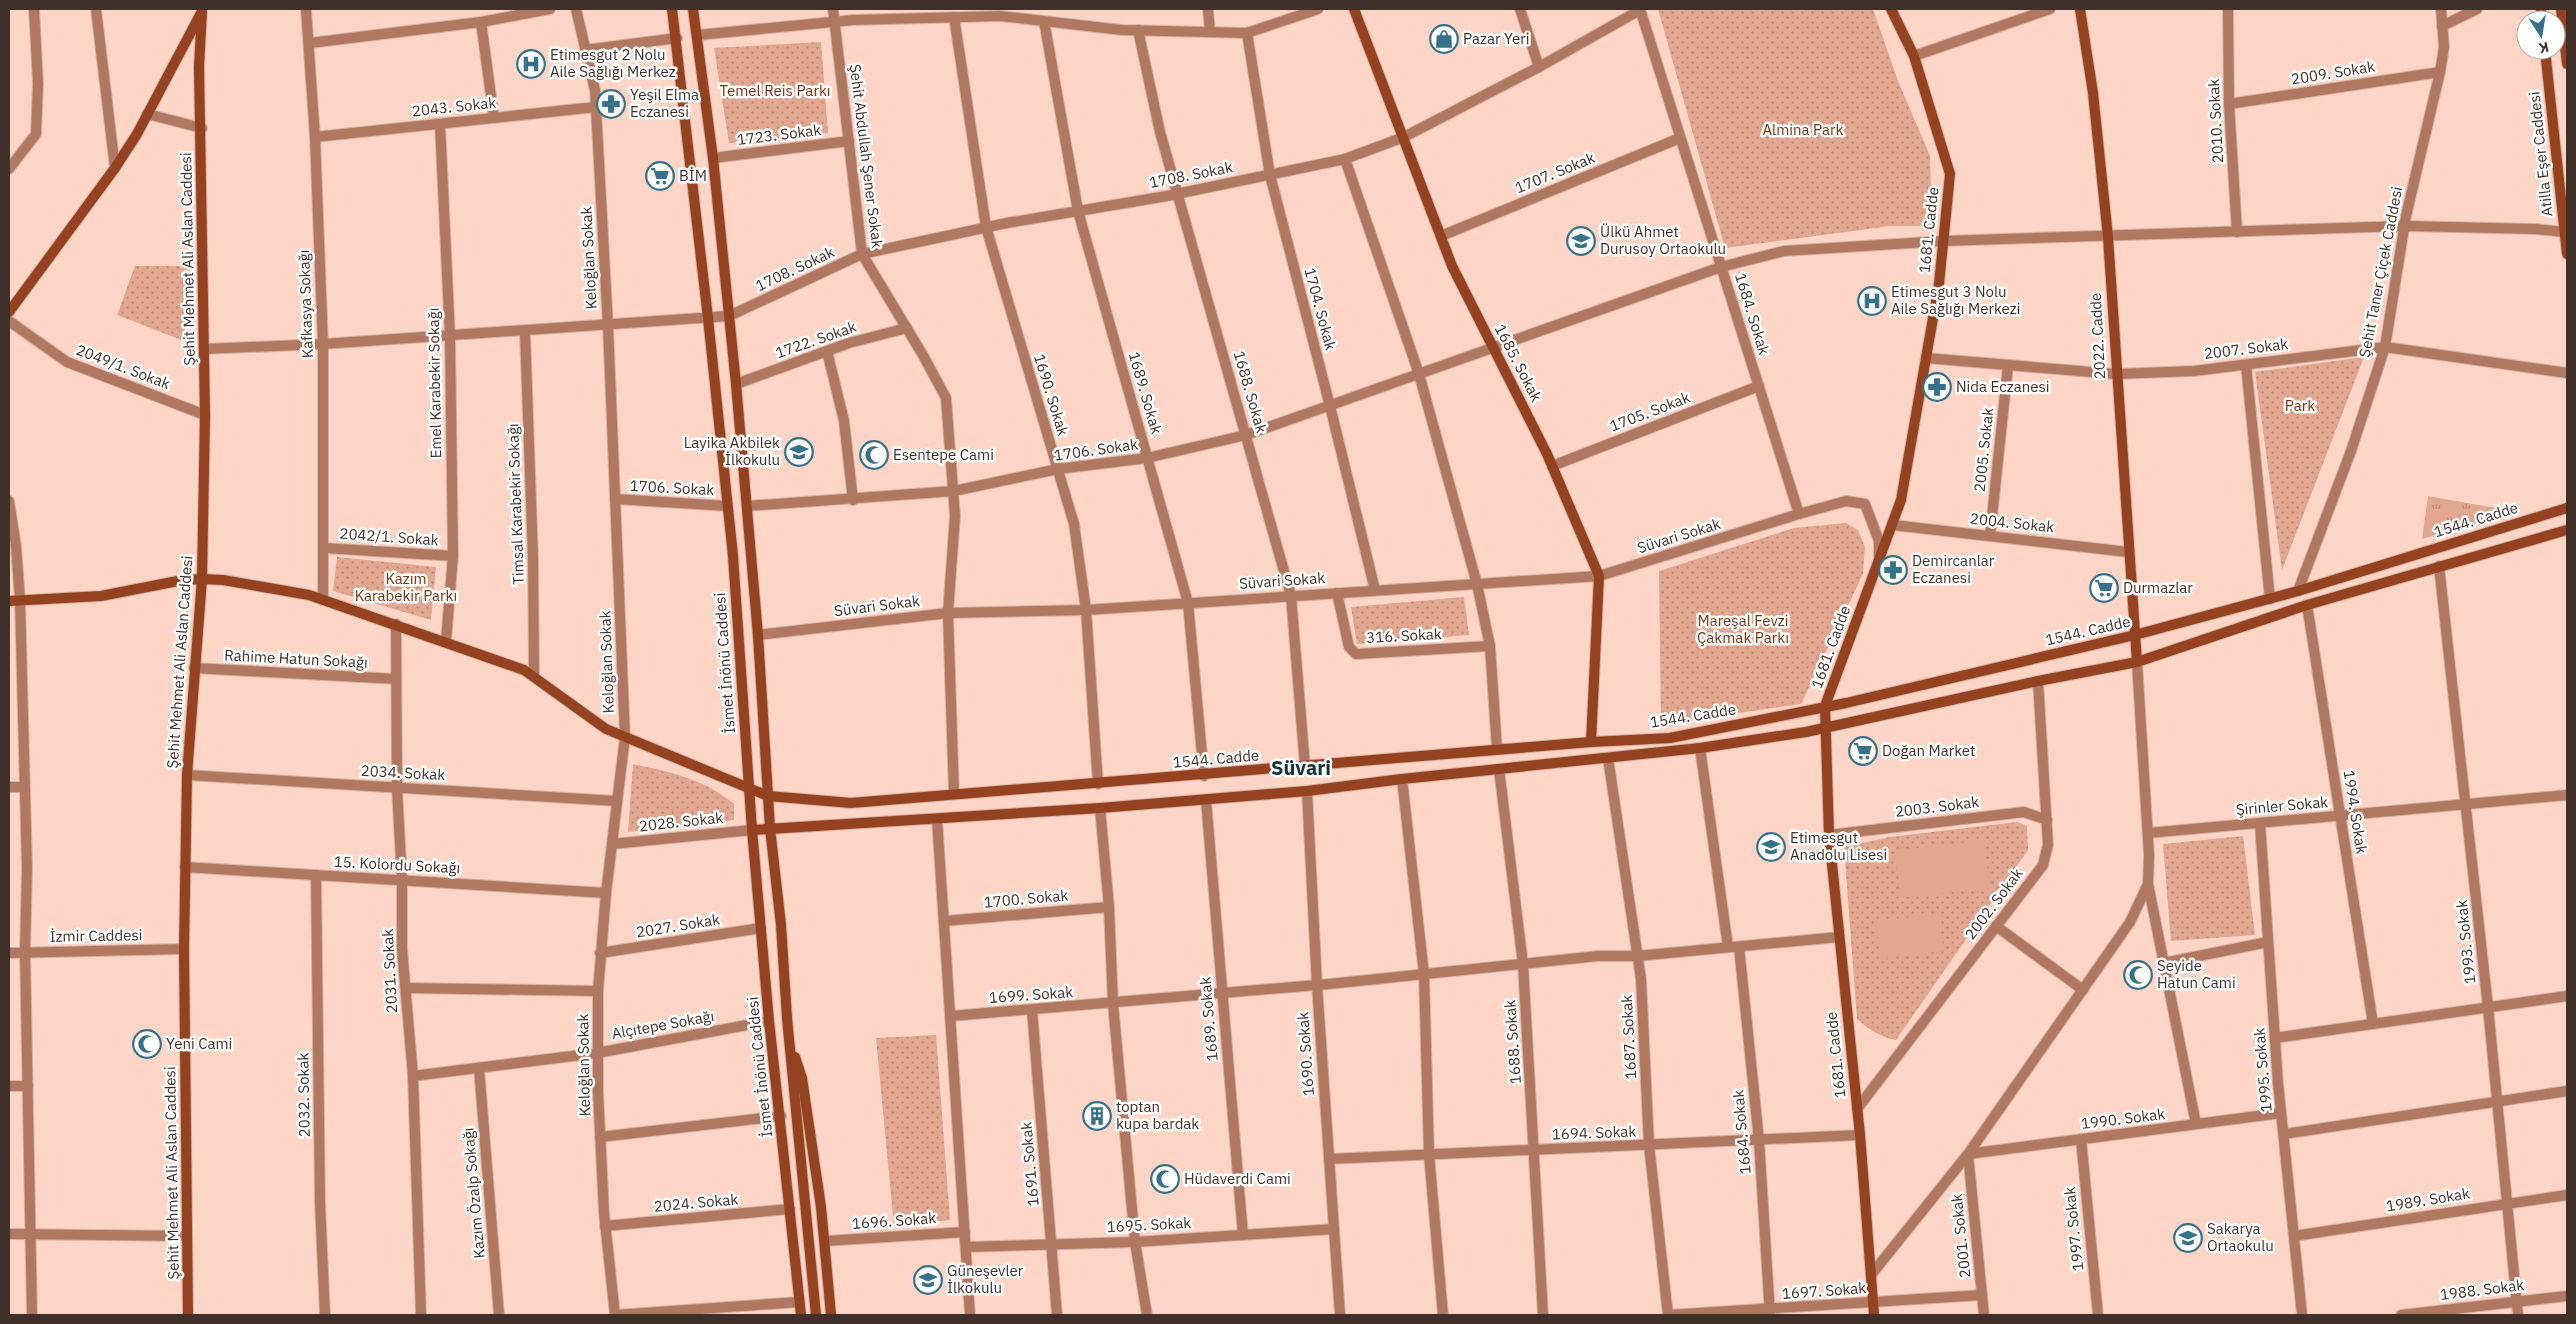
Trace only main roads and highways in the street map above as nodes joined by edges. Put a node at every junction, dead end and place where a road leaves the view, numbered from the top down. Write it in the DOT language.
graph roads {
  1 [pos="672,9"];
  2 [pos="693,9"];
  3 [pos="1354,9"];
  4 [pos="1891,9"];
  5 [pos="2080,9"];
  6 [pos="2561,9"];
  7 [pos="202,10"];
  8 [pos="2546,60"];
  9 [pos="2567,64"];
  10 [pos="2567,254"];
  11 [pos="9,312"];
  12 [pos="2567,508"];
  13 [pos="2567,530"];
  14 [pos="202,579"];
  15 [pos="9,601"];
  16 [pos="2135,635"];
  17 [pos="2137,662"];
  18 [pos="1825,706"];
  19 [pos="1826,729"];
  20 [pos="1591,742"];
  21 [pos="749,788"];
  22 [pos="768,796"];
  23 [pos="770,828"];
  24 [pos="752,830"];
  25 [pos="789,1037"];
  26 [pos="188,1315"];
  27 [pos="801,1315"];
  28 [pos="816,1315"];
  29 [pos="831,1315"];
  30 [pos="1874,1315"];
  1 -- 21 [label="main road, İsmet İnönü Caddesi"];
  2 -- 22 [label="main road"];
  3 -- 20 [label="main road, 1685. Sokak"];
  4 -- 18 [label="main road, 1681. Cadde"];
  5 -- 16 [label="main road, 2022. Cadde"];
  6 -- 9 [label="main road"];
  7 -- 11 [label="main road"];
  7 -- 14 [label="main road, Şehit Mehmet Ali Aslan Caddesi"];
  8 -- 10 [label="main road, Atilla Eşer Caddesi"];
  12 -- 16 [label="main road, 1544. Cadde"];
  13 -- 17 [label="main road, 1544. Cadde"];
  14 -- 15 [label="main road, 1544. Cadde"];
  14 -- 21 [label="main road, 1544. Cadde"];
  14 -- 26 [label="main road, Şehit Mehmet Ali Aslan Caddesi"];
  16 -- 17 [label="main road, 2022. Cadde"];
  16 -- 18 [label="main road, 1544. Cadde"];
  17 -- 19 [label="main road, 1544. Cadde"];
  18 -- 19 [label="main road, 1681. Cadde"];
  18 -- 20 [label="main road, 1544. Cadde"];
  19 -- 23 [label="main road, 1544. Cadde"];
  19 -- 30 [label="main road, 1681. Cadde"];
  20 -- 22 [label="main road, 1544. Cadde"];
  21 -- 22 [label="main road, 1544. Cadde"];
  21 -- 24 [label="main road, İsmet İnönü Caddesi"];
  22 -- 23 [label="main road, İsmet İnönü Caddesi"];
  23 -- 24 [label="main road, 1544. Cadde"];
  23 -- 25 [label="main road, İsmet İnönü Caddesi"];
  24 -- 27 [label="main road, İsmet İnönü Caddesi"];
  25 -- 28 [label="main road, İsmet İnönü Caddesi"];
  25 -- 29 [label="main road, İsmet İnönü Caddesi"];
}
